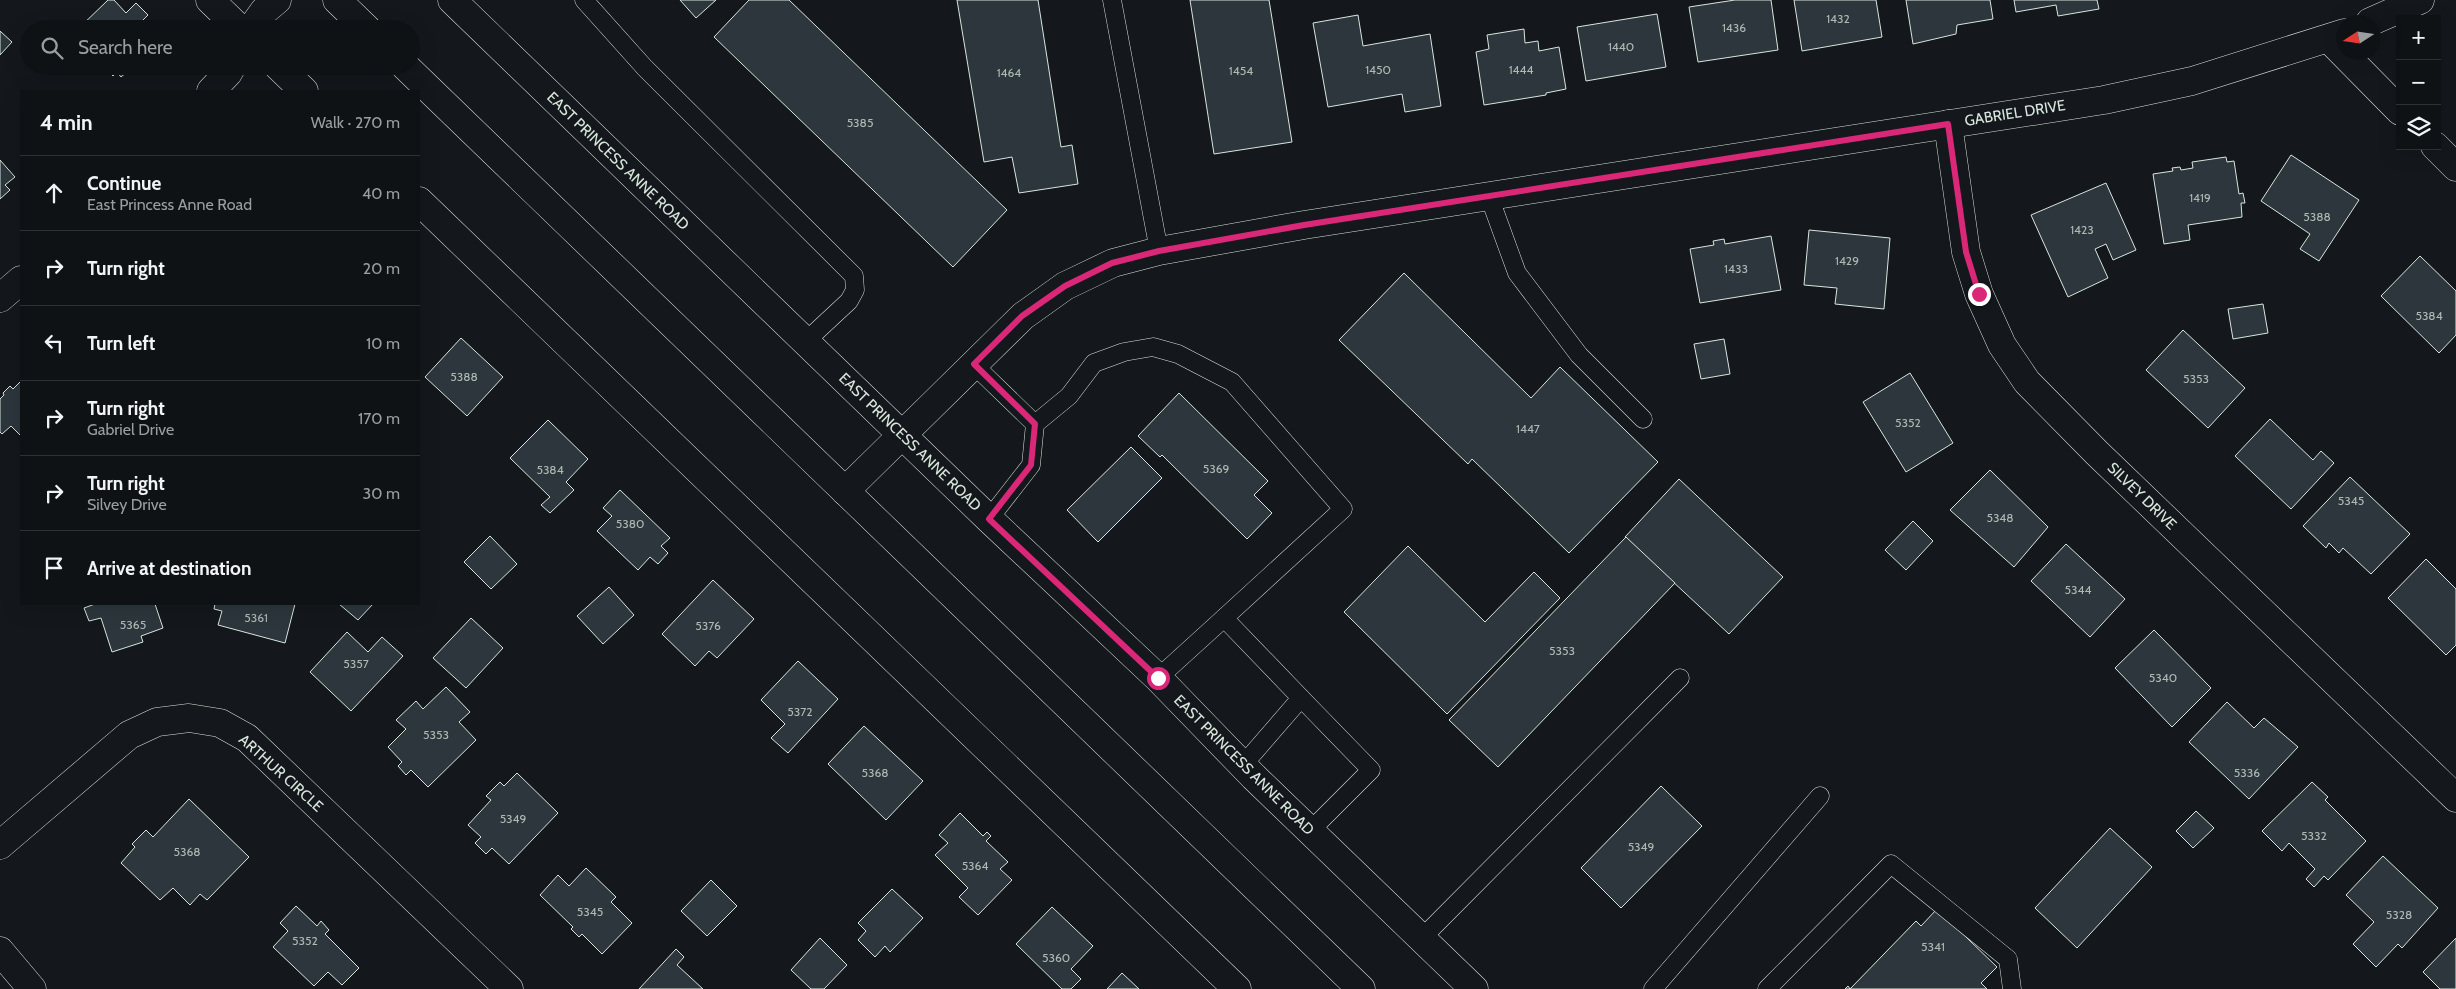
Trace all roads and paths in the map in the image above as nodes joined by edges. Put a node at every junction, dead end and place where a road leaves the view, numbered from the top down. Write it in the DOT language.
graph roads {
  1 [pos="210,0"];
  2 [pos="277,0"];
  3 [pos="337,0"];
  4 [pos="452,0"];
  5 [pos="584,0"];
  6 [pos="1112,0"];
  7 [pos="2420,0"];
  8 [pos="2381,17"];
  9 [pos="231,20"];
  10 [pos="258,20"];
  11 [pos="357,20"];
  12 [pos="2336,36"];
  13 [pos="2356,60"];
  14 [pos="226,75"];
  15 [pos="287,75"];
  16 [pos="414,75"];
  17 [pos="212,90"];
  18 [pos="303,90"];
  19 [pos="2396,106"];
  20 [pos="1948,124"];
  21 [pos="2439,150"];
  22 [pos="2456,167"];
  23 [pos="1489,196"];
  24 [pos="420,202"];
  25 [pos="1159,251"];
  26 [pos="20,281"];
  27 [pos="0,298"];
  28 [pos="805,342"];
  29 [pos="974,364"];
  30 [pos="1643,419"];
  31 [pos="1035,424"];
  32 [pos="902,434"];
  33 [pos="845,492"];
  34 [pos="989,519"];
  35 [pos="1224,618"];
  36 [pos="1158,678"];
  37 [pos="1680,678"];
  38 [pos="1301,698"];
  39 [pos="1243,765"];
  40 [pos="1820,796"];
  41 [pos="2456,798"];
  42 [pos="1310,830"];
  43 [pos="0,845"];
  44 [pos="1422,938"];
  45 [pos="0,951"];
  46 [pos="32,989"];
  47 [pos="509,989"];
  48 [pos="1237,989"];
  49 [pos="1361,989"];
  50 [pos="1474,989"];
  51 [pos="1653,989"];
  52 [pos="1767,989"];
  53 [pos="2012,989"];
  1 -- 9 [label="street"];
  2 -- 10 [label="street"];
  3 -- 11 [label="street"];
  4 -- 28 [label="street, EAST PRINCESS ANNE ROAD"];
  5 -- 28 [label="lane"];
  6 -- 25 [label="lane"];
  7 -- 8 [label="street"];
  12 -- 20 [label="street, GABRIEL DRIVE"];
  13 -- 19 [label="street"];
  14 -- 17 [label="street"];
  15 -- 18 [label="street"];
  16 -- 33 [label="street"];
  20 -- 23 [label="street, GABRIEL DRIVE"];
  20 -- 41 [label="street, SILVEY DRIVE"];
  21 -- 22 [label="street"];
  23 -- 25 [label="street, GABRIEL DRIVE"];
  23 -- 30 [label="lane"];
  24 -- 48 [label="street"];
  25 -- 29 [label="street, GABRIEL DRIVE"];
  26 -- 27 [label="street"];
  28 -- 32 [label="street, EAST PRINCESS ANNE ROAD"];
  29 -- 31 [label="lane"];
  29 -- 32 [label="street, GABRIEL DRIVE"];
  31 -- 34 [label="lane"];
  31 -- 35 [label="lane"];
  32 -- 33 [label="street, GABRIEL DRIVE"];
  32 -- 34 [label="street, EAST PRINCESS ANNE ROAD"];
  33 -- 49 [label="street"];
  34 -- 36 [label="street, EAST PRINCESS ANNE ROAD"];
  35 -- 36 [label="lane"];
  35 -- 38 [label="lane"];
  36 -- 39 [label="street, EAST PRINCESS ANNE ROAD"];
  37 -- 44 [label="lane"];
  38 -- 39 [label="lane"];
  38 -- 42 [label="lane"];
  39 -- 42 [label="street, EAST PRINCESS ANNE ROAD"];
  40 -- 51 [label="lane"];
  42 -- 44 [label="street, EAST PRINCESS ANNE ROAD"];
  43 -- 47 [label="street, ARTHUR CIRCLE"];
  44 -- 50 [label="street, EAST PRINCESS ANNE ROAD"];
  45 -- 46 [label="street"];
  52 -- 53 [label="lane"];
}
